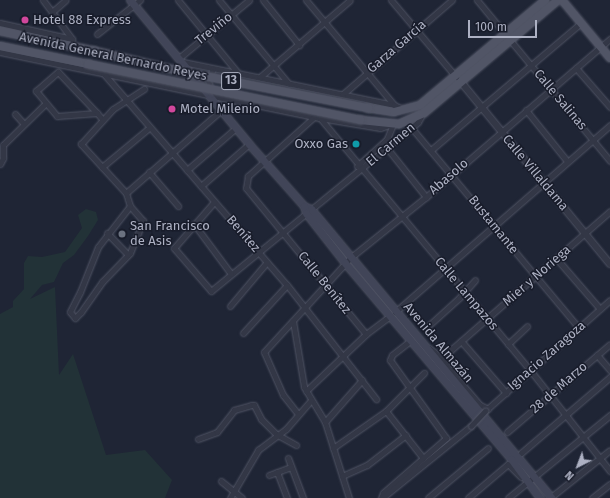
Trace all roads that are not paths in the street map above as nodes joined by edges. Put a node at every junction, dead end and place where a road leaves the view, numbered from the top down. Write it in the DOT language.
graph roads {
  1 [pos="43,0"];
  2 [pos="66,0"];
  3 [pos="178,0"];
  4 [pos="219,0"];
  5 [pos="249,0"];
  6 [pos="263,0"];
  7 [pos="306,0"];
  8 [pos="350,0"];
  9 [pos="391,0"];
  10 [pos="452,0"];
  11 [pos="477,0"];
  12 [pos="545,0"];
  13 [pos="558,0"];
  14 [pos="562,0"];
  15 [pos="135,2"];
  16 [pos="52,12"];
  17 [pos="232,15"];
  18 [pos="324,22"];
  19 [pos="0,23"];
  20 [pos="581,23"];
  21 [pos="416,29"];
  22 [pos="0,31"];
  23 [pos="98,34"];
  24 [pos="207,35"];
  25 [pos="27,36"];
  26 [pos="508,37"];
  27 [pos="610,39"];
  28 [pos="73,43"];
  29 [pos="299,45"];
  30 [pos="0,46"];
  31 [pos="601,47"];
  32 [pos="25,51"];
  33 [pos="0,52"];
  34 [pos="42,57"];
  35 [pos="610,58"];
  36 [pos="181,60"];
  37 [pos="532,65"];
  38 [pos="274,66"];
  39 [pos="576,68"];
  40 [pos="213,69"];
  41 [pos="238,73"];
  42 [pos="368,73"];
  43 [pos="104,74"];
  44 [pos="260,77"];
  45 [pos="458,79"];
  46 [pos="290,84"];
  47 [pos="144,89"];
  48 [pos="551,89"];
  49 [pos="343,94"];
  50 [pos="210,96"];
  51 [pos="223,99"];
  52 [pos="128,101"];
  53 [pos="232,102"];
  54 [pos="45,104"];
  55 [pos="394,105"];
  56 [pos="481,108"];
  57 [pos="610,108"];
  58 [pos="221,110"];
  59 [pos="405,110"];
  60 [pos="526,110"];
  61 [pos="97,113"];
  62 [pos="15,114"];
  63 [pos="317,118"];
  64 [pos="102,119"];
  65 [pos="24,124"];
  66 [pos="392,124"];
  67 [pos="409,124"];
  68 [pos="610,125"];
  69 [pos="150,127"];
  70 [pos="236,128"];
  71 [pos="500,132"];
  72 [pos="593,140"];
  73 [pos="249,144"];
  74 [pos="387,148"];
  75 [pos="431,150"];
  76 [pos="172,152"];
  77 [pos="265,161"];
  78 [pos="567,161"];
  79 [pos="610,161"];
  80 [pos="0,164"];
  81 [pos="102,167"];
  82 [pos="360,167"];
  83 [pos="187,170"];
  84 [pos="149,172"];
  85 [pos="452,175"];
  86 [pos="542,182"];
  87 [pos="200,186"];
  88 [pos="126,193"];
  89 [pos="426,197"];
  90 [pos="214,202"];
  91 [pos="130,206"];
  92 [pos="178,206"];
  93 [pos="307,209"];
  94 [pos="610,211"];
  95 [pos="400,217"];
  96 [pos="194,224"];
  97 [pos="492,225"];
  98 [pos="282,232"];
  99 [pos="107,233"];
  100 [pos="585,234"];
  101 [pos="258,252"];
  102 [pos="128,255"];
  103 [pos="556,258"];
  104 [pos="348,260"];
  105 [pos="267,262"];
  106 [pos="610,264"];
  107 [pos="444,268"];
  108 [pos="230,274"];
  109 [pos="536,277"];
  110 [pos="475,280"];
  111 [pos="287,285"];
  112 [pos="325,285"];
  113 [pos="464,292"];
  114 [pos="610,300"];
  115 [pos="230,306"];
  116 [pos="304,308"];
  117 [pos="600,309"];
  118 [pos="392,314"];
  119 [pos="486,319"];
  120 [pos="293,321"];
  121 [pos="527,326"];
  122 [pos="427,327"];
  123 [pos="579,328"];
  124 [pos="243,333"];
  125 [pos="366,334"];
  126 [pos="411,340"];
  127 [pos="462,342"];
  128 [pos="421,343"];
  129 [pos="508,344"];
  130 [pos="610,344"];
  131 [pos="597,355"];
  132 [pos="344,356"];
  133 [pos="444,357"];
  134 [pos="530,370"];
  135 [pos="610,370"];
  136 [pos="424,373"];
  137 [pos="610,377"];
  138 [pos="362,380"];
  139 [pos="409,387"];
  140 [pos="306,391"];
  141 [pos="506,392"];
  142 [pos="550,395"];
  143 [pos="376,399"];
  144 [pos="310,400"];
  145 [pos="487,410"];
  146 [pos="386,411"];
  147 [pos="298,414"];
  148 [pos="565,414"];
  149 [pos="610,415"];
  150 [pos="325,422"];
  151 [pos="507,432"];
  152 [pos="276,434"];
  153 [pos="406,435"];
  154 [pos="584,436"];
  155 [pos="198,440"];
  156 [pos="296,445"];
  157 [pos="333,448"];
  158 [pos="488,448"];
  159 [pos="610,450"];
  160 [pos="522,453"];
  161 [pos="288,458"];
  162 [pos="423,458"];
  163 [pos="601,458"];
  164 [pos="291,468"];
  165 [pos="610,471"];
  166 [pos="277,472"];
  167 [pos="269,475"];
  168 [pos="342,476"];
  169 [pos="534,476"];
  170 [pos="222,481"];
  171 [pos="527,482"];
  172 [pos="610,484"];
  173 [pos="234,491"];
  174 [pos="552,497"];
  175 [pos="230,498"];
  176 [pos="242,498"];
  177 [pos="287,498"];
  178 [pos="303,498"];
  179 [pos="349,498"];
  180 [pos="381,498"];
  181 [pos="428,498"];
  182 [pos="468,498"];
  183 [pos="508,498"];
  184 [pos="540,498"];
  185 [pos="592,498"];
  1 -- 16 [label="street"];
  2 -- 16 [label="street"];
  3 -- 24 [label="street"];
  4 -- 17 [label="street"];
  5 -- 17 [label="street, Treviño"];
  6 -- 29 [label="street"];
  7 -- 18 [label="street"];
  8 -- 18 [label="street"];
  9 -- 21 [label="street, Calle Villaldama"];
  10 -- 21 [label="street, Garza García"];
  11 -- 26 [label="street, Calle Salinas"];
  12 -- 26 [label="main road, Avenida General Bernardo Reyes / 13"];
  13 -- 26 [label="main road, Avenida General Bernardo Reyes / 13"];
  14 -- 20 [label="main road"];
  15 -- 23 [label="street"];
  15 -- 36 [label="main road, Avenida Almazán"];
  16 -- 28 [label="street"];
  17 -- 24 [label="street, Treviño"];
  17 -- 38 [label="street"];
  18 -- 29 [label="street"];
  18 -- 42 [label="street"];
  19 -- 28 [label="street"];
  20 -- 31 [label="main road"];
  20 -- 37 [label="street"];
  21 -- 42 [label="street, Garza García"];
  21 -- 45 [label="street, Calle Villaldama"];
  22 -- 25 [label="main road, Avenida General Bernardo Reyes / 13"];
  24 -- 36 [label="street, Treviño"];
  24 -- 41 [label="street"];
  25 -- 28 [label="main road, Avenida General Bernardo Reyes / 13"];
  25 -- 32 [label="main road"];
  26 -- 37 [label="street, Calle Salinas"];
  26 -- 45 [label="main road, Avenida General Bernardo Reyes / 13"];
  27 -- 31 [label="street, Abasolo"];
  28 -- 59 [label="main road, Avenida General Bernardo Reyes / 13, bridge"];
  29 -- 38 [label="street"];
  30 -- 32 [label="main road, Avenida General Bernardo Reyes / 13"];
  31 -- 35 [label="main road"];
  31 -- 39 [label="street, Abasolo"];
  32 -- 34 [label="main road, Avenida General Bernardo Reyes / 13"];
  33 -- 34 [label="street"];
  34 -- 43 [label="street"];
  34 -- 66 [label="main road, Avenida General Bernardo Reyes / 13, bridge"];
  36 -- 40 [label="street"];
  36 -- 50 [label="main road, Avenida Almazán"];
  37 -- 48 [label="street, Calle Salinas"];
  37 -- 56 [label="street"];
  38 -- 44 [label="street"];
  38 -- 46 [label="street"];
  39 -- 48 [label="street, Abasolo"];
  39 -- 57 [label="street"];
  40 -- 41 [label="street"];
  40 -- 51 [label="street"];
  41 -- 44 [label="street"];
  42 -- 49 [label="street, Garza García"];
  42 -- 55 [label="street"];
  43 -- 50 [label="street"];
  43 -- 52 [label="street, Benítez"];
  44 -- 46 [label="street"];
  45 -- 56 [label="street, Calle Villaldama"];
  45 -- 59 [label="main road, Avenida General Bernardo Reyes / 13"];
  45 -- 67 [label="main road, Avenida General Bernardo Reyes / 13"];
  46 -- 49 [label="street"];
  47 -- 52 [label="street"];
  48 -- 60 [label="street, Abasolo"];
  48 -- 72 [label="street, Calle Salinas"];
  49 -- 55 [label="street"];
  50 -- 51 [label="street"];
  50 -- 58 [label="main road, Avenida Almazán"];
  51 -- 53 [label="street"];
  52 -- 64 [label="street"];
  52 -- 69 [label="street, Benítez"];
  53 -- 58 [label="street"];
  53 -- 63 [label="street"];
  54 -- 61 [label="street"];
  54 -- 61 [label="street"];
  54 -- 65 [label="street"];
  55 -- 59 [label="street"];
  56 -- 71 [label="street, Calle Villaldama"];
  56 -- 75 [label="street"];
  58 -- 70 [label="main road, Avenida Almazán"];
  58 -- 76 [label="street"];
  60 -- 71 [label="street, Abasolo"];
  60 -- 78 [label="street"];
  61 -- 64 [label="street"];
  62 -- 65 [label="street"];
  63 -- 66 [label="street"];
  63 -- 77 [label="street"];
  63 -- 82 [label="street, Calle Lampazos"];
  64 -- 81 [label="street"];
  65 -- 80 [label="street"];
  66 -- 67 [label="main road, Avenida General Bernardo Reyes / 13"];
  66 -- 82 [label="street, El Carmen"];
  67 -- 74 [label="street, El Carmen"];
  67 -- 75 [label="street, Bustamante"];
  68 -- 72 [label="street"];
  69 -- 76 [label="street, Benítez"];
  69 -- 81 [label="street"];
  70 -- 73 [label="main road, Avenida Almazán"];
  70 -- 83 [label="street"];
  71 -- 85 [label="street, Abasolo"];
  71 -- 86 [label="street, Calle Villaldama"];
  72 -- 78 [label="street"];
  72 -- 79 [label="street, Calle Salinas"];
  73 -- 77 [label="main road, Avenida Almazán"];
  73 -- 87 [label="street"];
  74 -- 82 [label="street, El Carmen"];
  74 -- 89 [label="street"];
  75 -- 85 [label="street, Bustamante"];
  76 -- 83 [label="street, Benítez"];
  76 -- 84 [label="street"];
  77 -- 93 [label="main road, Avenida Almazán"];
  77 -- 98 [label="street, Calle Benítez"];
  78 -- 86 [label="street"];
  81 -- 88 [label="street"];
  82 -- 93 [label="street, El Carmen"];
  82 -- 95 [label="street, Calle Lampazos"];
  83 -- 87 [label="street, Benítez"];
  84 -- 88 [label="street"];
  84 -- 92 [label="street"];
  85 -- 89 [label="street, Abasolo"];
  85 -- 97 [label="street, Bustamante"];
  86 -- 97 [label="street"];
  86 -- 100 [label="street, Calle Villaldama"];
  87 -- 90 [label="street, Benítez"];
  88 -- 91 [label="street"];
  89 -- 95 [label="street, Abasolo"];
  90 -- 96 [label="street"];
  90 -- 101 [label="street, Benítez"];
  91 -- 99 [label="street"];
  91 -- 102 [label="street"];
  93 -- 98 [label="street, El Carmen"];
  93 -- 104 [label="main road, Avenida Almazán"];
  94 -- 100 [label="street, Mier y Noriega"];
  95 -- 104 [label="street, Abasolo"];
  95 -- 107 [label="street, Calle Lampazos"];
  96 -- 108 [label="street"];
  96 -- 108 [label="street, El Carmen"];
  97 -- 107 [label="street"];
  97 -- 109 [label="street, Bustamante"];
  98 -- 101 [label="street, El Carmen"];
  98 -- 112 [label="street, Calle Benítez"];
  99 -- 102 [label="street"];
  99 -- 102 [label="street"];
  100 -- 103 [label="street, Mier y Noriega"];
  100 -- 106 [label="street, Calle Villaldama"];
  101 -- 105 [label="street, Benítez"];
  101 -- 108 [label="street, El Carmen"];
  103 -- 109 [label="street, Mier y Noriega"];
  103 -- 117 [label="street"];
  104 -- 112 [label="street, Abasolo"];
  104 -- 118 [label="main road, Avenida Almazán"];
  105 -- 111 [label="street, Benítez"];
  105 -- 115 [label="street"];
  107 -- 113 [label="street, Calle Lampazos"];
  107 -- 118 [label="street"];
  109 -- 119 [label="street, Mier y Noriega"];
  109 -- 123 [label="street, Bustamante"];
  110 -- 113 [label="street"];
  111 -- 116 [label="street, Benítez"];
  111 -- 124 [label="street"];
  112 -- 116 [label="street, Abasolo"];
  112 -- 125 [label="street, Calle Benítez"];
  113 -- 119 [label="street, Calle Lampazos"];
  113 -- 122 [label="street"];
  114 -- 117 [label="street, Ignacio Zaragoza"];
  116 -- 120 [label="street, Abasolo"];
  116 -- 132 [label="street, Benítez"];
  117 -- 123 [label="street, Ignacio Zaragoza"];
  118 -- 125 [label="street"];
  118 -- 126 [label="main road, Avenida Almazán"];
  118 -- 128 [label="main road, Avenida Almazán"];
  119 -- 127 [label="street, Mier y Noriega"];
  119 -- 129 [label="street, Calle Lampazos"];
  120 -- 140 [label="street"];
  120 -- 147 [label="street, Abasolo"];
  121 -- 129 [label="street"];
  123 -- 134 [label="street, Ignacio Zaragoza"];
  125 -- 132 [label="street"];
  126 -- 139 [label="street"];
  126 -- 171 [label="main road, Avenida Almazán"];
  127 -- 133 [label="street, Mier y Noriega"];
  127 -- 141 [label="street"];
  128 -- 133 [label="street"];
  128 -- 169 [label="main road, Avenida Almazán"];
  129 -- 134 [label="street, Calle Lampazos"];
  130 -- 131 [label="street, 28 de Marzo"];
  131 -- 135 [label="street"];
  131 -- 142 [label="street, 28 de Marzo"];
  132 -- 138 [label="street, Benítez"];
  132 -- 140 [label="street"];
  133 -- 145 [label="street"];
  134 -- 141 [label="street, Ignacio Zaragoza"];
  134 -- 142 [label="street, Calle Lampazos"];
  136 -- 139 [label="street"];
  137 -- 148 [label="street"];
  138 -- 143 [label="street, Benítez"];
  138 -- 150 [label="street"];
  139 -- 146 [label="street"];
  139 -- 162 [label="street"];
  140 -- 144 [label="street"];
  141 -- 145 [label="street, Ignacio Zaragoza"];
  142 -- 148 [label="street, Calle Lampazos"];
  142 -- 151 [label="street, 28 de Marzo"];
  144 -- 147 [label="street"];
  144 -- 150 [label="street"];
  145 -- 180 [label="street, Ignacio Zaragoza, bridge"];
  146 -- 153 [label="street"];
  146 -- 157 [label="street"];
  147 -- 152 [label="street"];
  148 -- 154 [label="street, Calle Lampazos"];
  148 -- 160 [label="street"];
  149 -- 154 [label="street"];
  150 -- 157 [label="street"];
  152 -- 155 [label="street"];
  152 -- 156 [label="street"];
  152 -- 173 [label="street"];
  153 -- 162 [label="street"];
  153 -- 168 [label="street"];
  154 -- 163 [label="street, Calle Lampazos"];
  154 -- 169 [label="street"];
  157 -- 168 [label="street"];
  158 -- 181 [label="street"];
  159 -- 163 [label="street"];
  161 -- 164 [label="street"];
  162 -- 180 [label="street"];
  163 -- 165 [label="street, Calle Lampazos"];
  163 -- 174 [label="street"];
  164 -- 166 [label="street"];
  164 -- 178 [label="street"];
  166 -- 167 [label="street"];
  166 -- 177 [label="street"];
  168 -- 179 [label="street"];
  169 -- 171 [label="street"];
  169 -- 174 [label="main road, Avenida Almazán"];
  170 -- 173 [label="street"];
  171 -- 182 [label="street"];
  171 -- 183 [label="street"];
  171 -- 184 [label="main road, Avenida Almazán"];
  172 -- 185 [label="street"];
  173 -- 175 [label="street"];
  173 -- 176 [label="street"];
}
